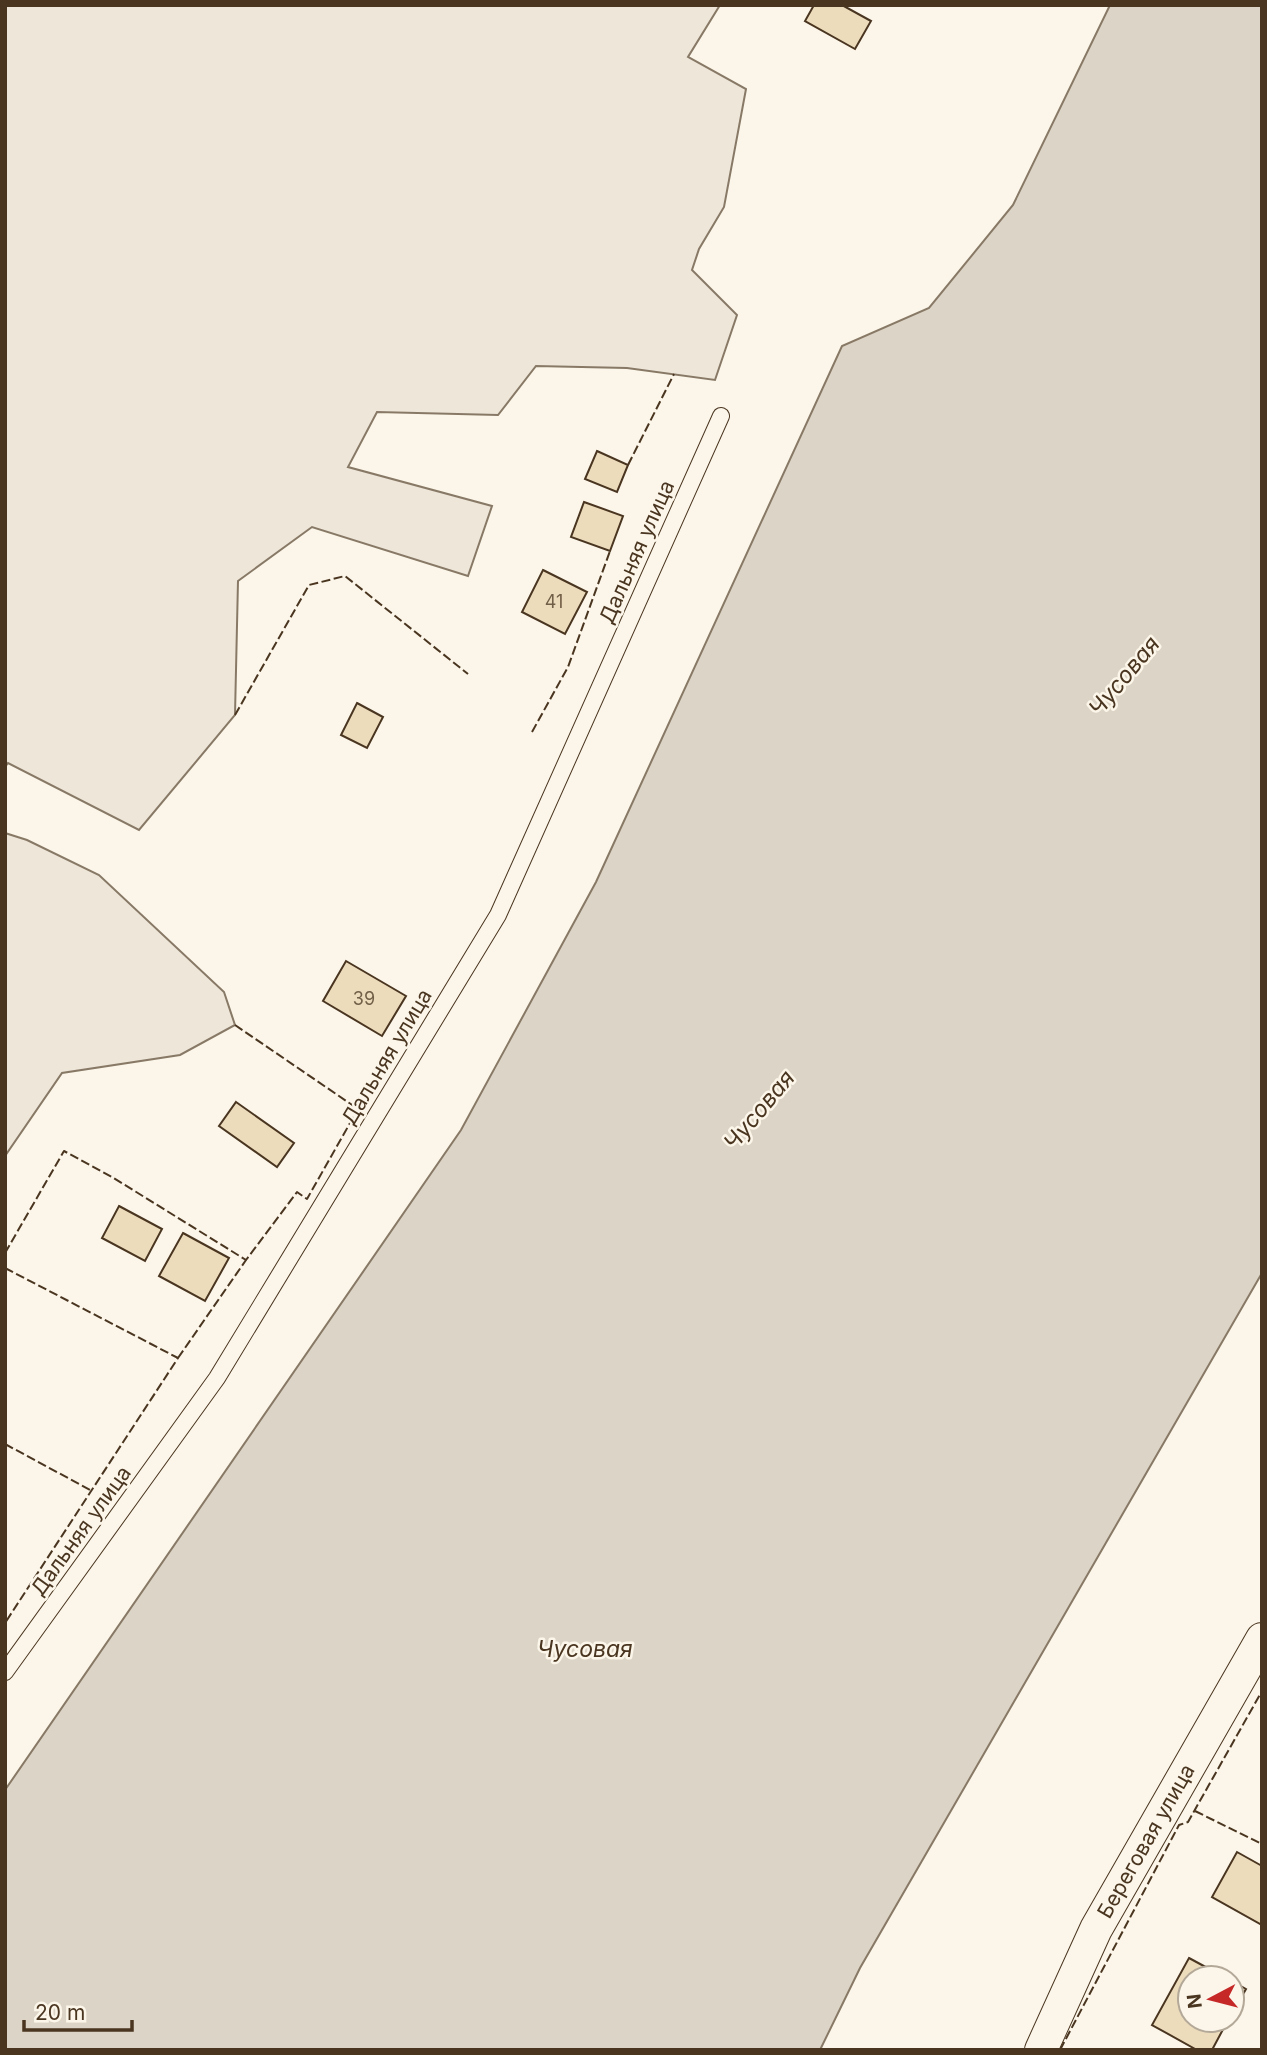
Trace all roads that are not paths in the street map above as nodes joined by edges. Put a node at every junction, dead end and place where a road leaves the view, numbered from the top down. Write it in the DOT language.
graph roads {
  1 [pos="721,416"];
  2 [pos="1262,1639"];
  3 [pos="5,1672"];
  4 [pos="1041,2050"];
  1 -- 3 [label="lane, Дальняя улица"];
  2 -- 4 [label="street, Береговая улица"];
}
